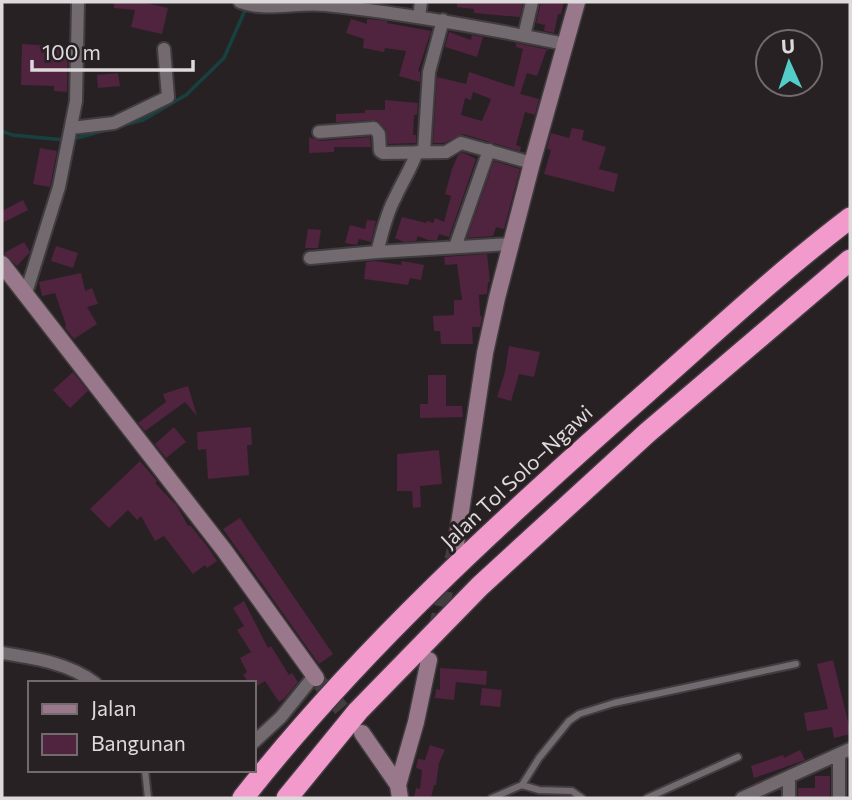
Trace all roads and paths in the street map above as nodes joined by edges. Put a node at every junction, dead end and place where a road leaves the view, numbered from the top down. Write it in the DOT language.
graph roads {
  1 [pos="78,2"];
  2 [pos="241,2"];
  3 [pos="421,2"];
  4 [pos="532,2"];
  5 [pos="577,2"];
  6 [pos="419,17"];
  7 [pos="443,20"];
  8 [pos="524,36"];
  9 [pos="565,44"];
  10 [pos="164,49"];
  11 [pos="71,129"];
  12 [pos="319,132"];
  13 [pos="489,150"];
  14 [pos="421,151"];
  15 [pos="532,163"];
  16 [pos="850,204"];
  17 [pos="850,218"];
  18 [pos="512,244"];
  19 [pos="455,247"];
  20 [pos="377,252"];
  21 [pos="310,258"];
  22 [pos="850,260"];
  23 [pos="2,264"];
  24 [pos="26,293"];
  25 [pos="748,304"];
  26 [pos="456,544"];
  27 [pos="2,653"];
  28 [pos="429,660"];
  29 [pos="796,664"];
  30 [pos="315,677"];
  31 [pos="91,681"];
  32 [pos="362,733"];
  33 [pos="256,740"];
  34 [pos="845,752"];
  35 [pos="738,757"];
  36 [pos="145,772"];
  37 [pos="789,778"];
  38 [pos="522,785"];
  39 [pos="399,791"];
  40 [pos="148,798"];
  41 [pos="243,798"];
  42 [pos="287,798"];
  43 [pos="492,798"];
  44 [pos="582,798"];
  45 [pos="647,798"];
  46 [pos="742,798"];
  47 [pos="789,798"];
  48 [pos="839,798"];
  1 -- 11 [label="street"];
  2 -- 6 [label="street"];
  3 -- 6 [label="street"];
  4 -- 8 [label="street"];
  5 -- 9 [label="main road"];
  6 -- 7 [label="street"];
  7 -- 8 [label="street"];
  7 -- 14 [label="street"];
  8 -- 9 [label="street"];
  9 -- 15 [label="main road"];
  10 -- 11 [label="street"];
  11 -- 24 [label="street"];
  12 -- 14 [label="street"];
  13 -- 14 [label="street"];
  13 -- 15 [label="street"];
  13 -- 19 [label="street"];
  14 -- 20 [label="street"];
  15 -- 18 [label="main road"];
  16 -- 25 [label="highway"];
  17 -- 25 [label="highway, Jalan Tol Solo–Ngawi"];
  18 -- 19 [label="street"];
  18 -- 26 [label="main road"];
  19 -- 20 [label="street"];
  20 -- 21 [label="street"];
  22 -- 42 [label="highway"];
  23 -- 24 [label="main road"];
  24 -- 30 [label="main road"];
  25 -- 41 [label="highway, Jalan Tol Solo–Ngawi"];
  27 -- 31 [label="street"];
  28 -- 39 [label="main road"];
  29 -- 38 [label="lane"];
  30 -- 33 [label="street"];
  32 -- 39 [label="main road"];
  34 -- 37 [label="street"];
  34 -- 48 [label="street"];
  35 -- 45 [label="lane"];
  36 -- 40 [label="lane"];
  37 -- 46 [label="street"];
  37 -- 47 [label="street"];
  38 -- 43 [label="lane"];
  38 -- 44 [label="lane"];
}
